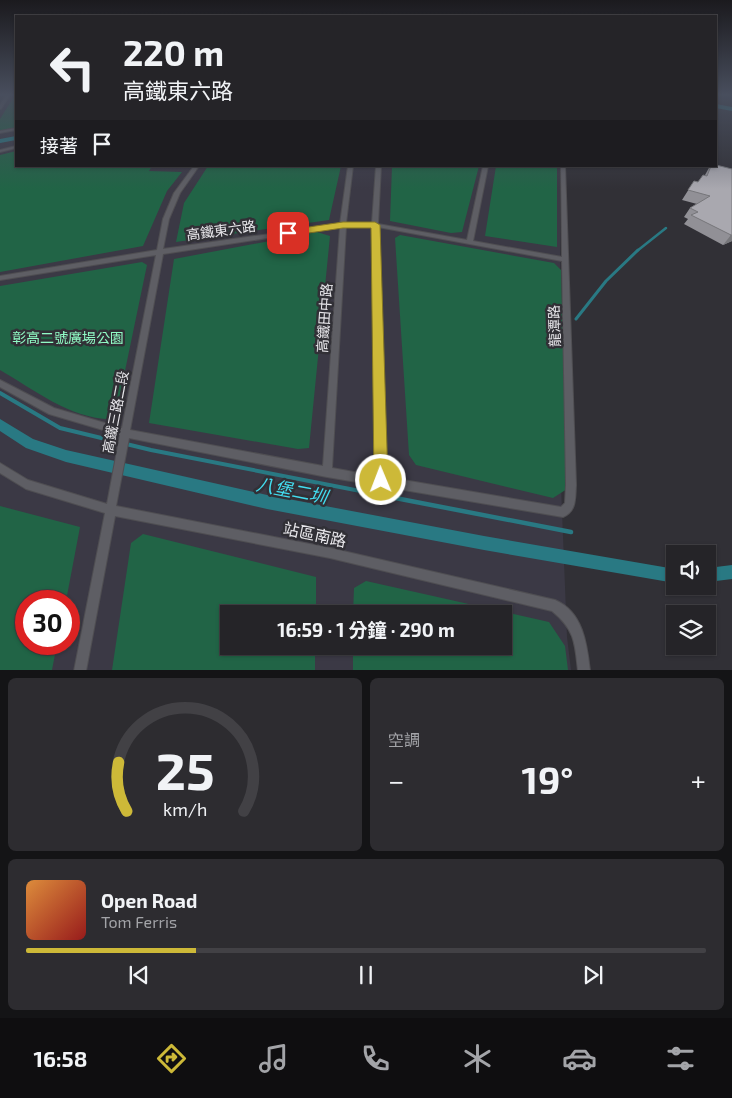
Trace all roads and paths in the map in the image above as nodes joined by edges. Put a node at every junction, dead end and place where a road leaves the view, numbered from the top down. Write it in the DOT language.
graph roads {
  1 [pos="15,129"];
  2 [pos="0,132"];
  3 [pos="15,147"];
  4 [pos="0,151"];
  5 [pos="197,167"];
  6 [pos="351,167"];
  7 [pos="379,167"];
  8 [pos="486,167"];
  9 [pos="563,167"];
  10 [pos="343,225"];
  11 [pos="375,225"];
  12 [pos="470,242"];
  13 [pos="160,252"];
  14 [pos="564,259"];
  15 [pos="0,278"];
  16 [pos="0,383"];
  17 [pos="126,433"];
  18 [pos="0,468"];
  19 [pos="327,472"];
  20 [pos="381,480"];
  21 [pos="110,510"];
  22 [pos="80,670"];
  23 [pos="584,670"];
  1 -- 2 [label="street"];
  3 -- 4 [label="street"];
  5 -- 13 [label="street, 高鐵三路二段"];
  6 -- 10 [label="street, 高鐵田中路"];
  7 -- 11 [label="street"];
  8 -- 12 [label="street"];
  9 -- 14 [label="street, 龍潭路"];
  10 -- 11 [label="street, 高鐵東六路"];
  10 -- 13 [label="street, 高鐵東六路"];
  10 -- 19 [label="street, 高鐵田中路"];
  11 -- 12 [label="street, 高鐵東六路"];
  11 -- 20 [label="street"];
  12 -- 14 [label="street, 高鐵東六路"];
  13 -- 15 [label="street, 高鐵東六路"];
  13 -- 17 [label="street, 高鐵三路二段"];
  14 -- 20 [label="street, 龍潭路"];
  16 -- 17 [label="street"];
  17 -- 19 [label="street"];
  17 -- 21 [label="street, 高鐵三路二段"];
  18 -- 21 [label="street, 站區南路"];
  19 -- 20 [label="street"];
  21 -- 22 [label="street, 高鐵三路二段"];
  21 -- 23 [label="street, 站區南路"];
}
